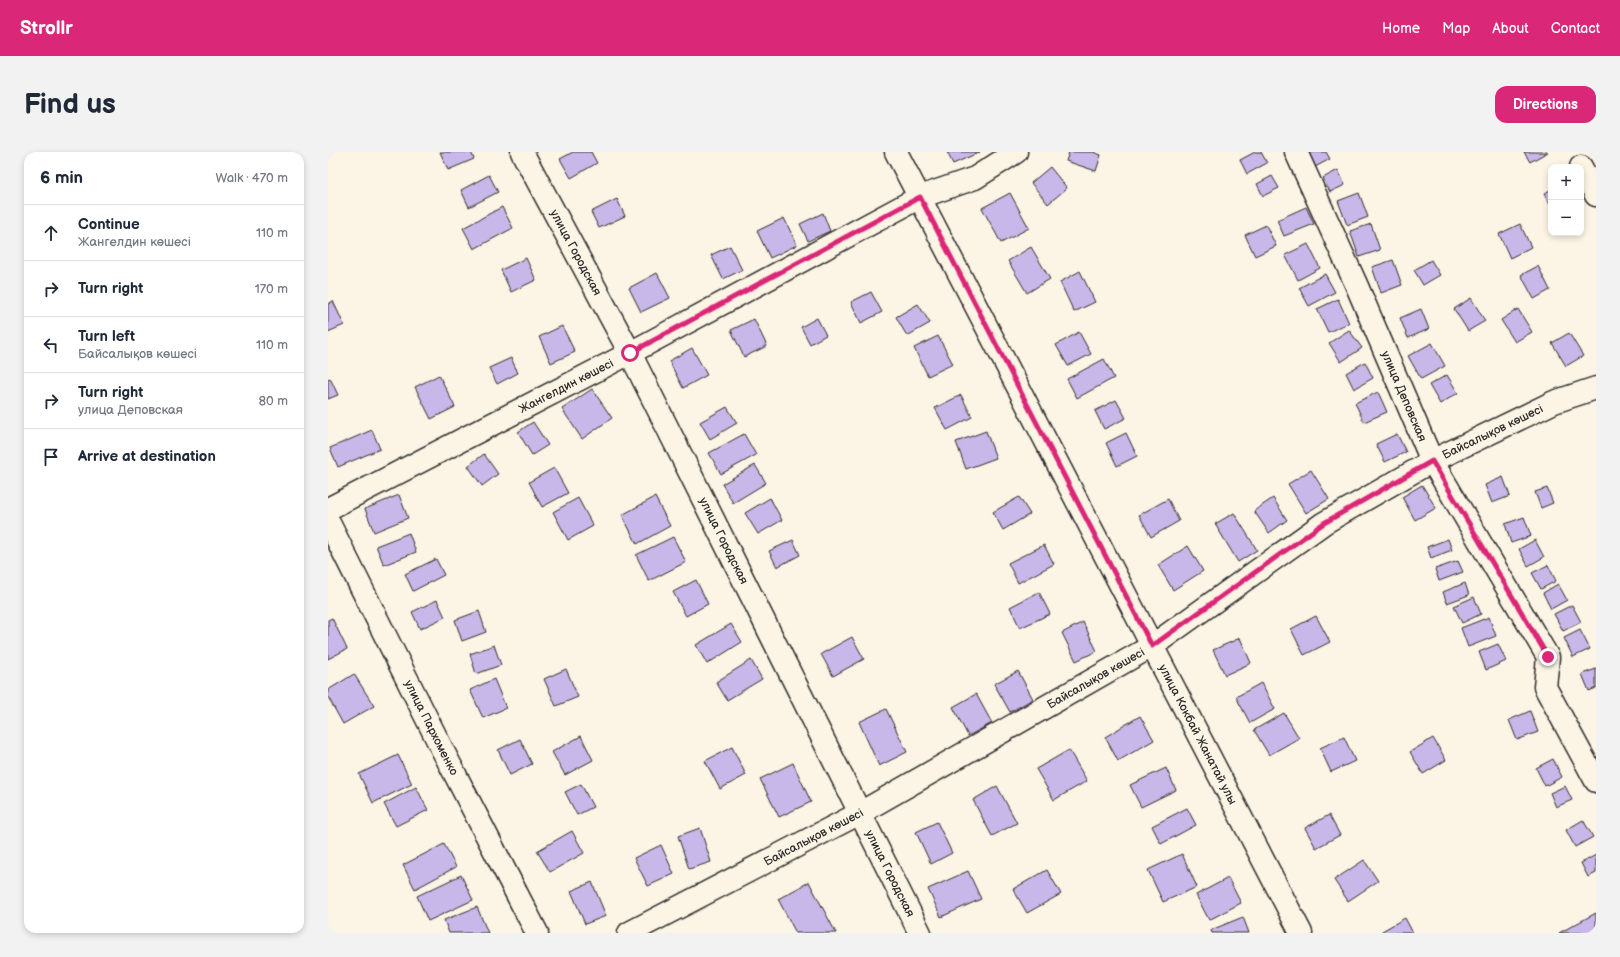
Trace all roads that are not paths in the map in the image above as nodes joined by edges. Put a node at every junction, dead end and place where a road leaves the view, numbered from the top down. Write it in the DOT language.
graph roads {
  1 [pos="522,152"];
  2 [pos="896,152"];
  3 [pos="1016,152"];
  4 [pos="1296,152"];
  5 [pos="1573,152"];
  6 [pos="1579,164"];
  7 [pos="1584,173"];
  8 [pos="1596,195"];
  9 [pos="920,197"];
  10 [pos="630,353"];
  11 [pos="1596,388"];
  12 [pos="1432,461"];
  13 [pos="328,509"];
  14 [pos="328,521"];
  15 [pos="1152,646"];
  16 [pos="1596,781"];
  17 [pos="860,813"];
  18 [pos="537,933"];
  19 [pos="628,933"];
  20 [pos="920,933"];
  21 [pos="1301,933"];
  1 -- 10 [label="street, улица Городская"];
  2 -- 9 [label="street, улица Кокбай Жанатай улы"];
  3 -- 9 [label="street, Жангелдин көшесі"];
  4 -- 12 [label="street, улица Деповская"];
  5 -- 6 [label="street"];
  7 -- 8 [label="street"];
  9 -- 10 [label="street, Жангелдин көшесі"];
  9 -- 15 [label="street, улица Кокбай Жанатай улы"];
  10 -- 13 [label="street, Жангелдин көшесі"];
  10 -- 17 [label="street, улица Городская"];
  11 -- 12 [label="street, Байсалықов көшесі"];
  12 -- 15 [label="street, Байсалықов көшесі"];
  12 -- 16 [label="street, улица Деповская"];
  14 -- 18 [label="street, улица Пархоменко"];
  15 -- 17 [label="street, Байсалықов көшесі"];
  15 -- 21 [label="street, улица Кокбай Жанатай улы"];
  17 -- 19 [label="street, Байсалықов көшесі"];
  17 -- 20 [label="street, улица Городская"];
}
